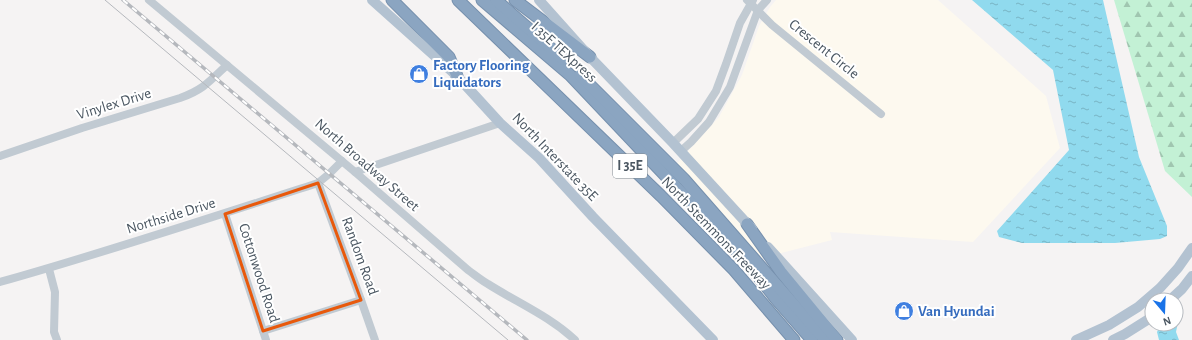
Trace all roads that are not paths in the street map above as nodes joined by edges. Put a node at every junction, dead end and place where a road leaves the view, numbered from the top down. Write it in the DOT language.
graph roads {
  1 [pos="149,0"];
  2 [pos="372,0"];
  3 [pos="392,0"];
  4 [pos="458,0"];
  5 [pos="482,0"];
  6 [pos="496,0"];
  7 [pos="515,0"];
  8 [pos="539,0"];
  9 [pos="767,0"];
  10 [pos="751,1"];
  11 [pos="758,10"];
  12 [pos="590,58"];
  13 [pos="227,64"];
  14 [pos="457,76"];
  15 [pos="881,114"];
  16 [pos="500,122"];
  17 [pos="673,143"];
  18 [pos="681,151"];
  19 [pos="0,156"];
  20 [pos="342,161"];
  21 [pos="356,172"];
  22 [pos="318,183"];
  23 [pos="225,214"];
  24 [pos="747,224"];
  25 [pos="1192,248"];
  26 [pos="49,268"];
  27 [pos="1192,276"];
  28 [pos="0,282"];
  29 [pos="1179,292"];
  30 [pos="361,300"];
  31 [pos="1144,322"];
  32 [pos="263,332"];
  33 [pos="57,340"];
  34 [pos="266,340"];
  35 [pos="374,340"];
  36 [pos="575,340"];
  37 [pos="713,340"];
  38 [pos="794,340"];
  39 [pos="812,340"];
  40 [pos="825,340"];
  41 [pos="837,340"];
  42 [pos="852,340"];
  43 [pos="1076,340"];
  44 [pos="1113,340"];
  1 -- 13 [label="street, North Broadway Street"];
  2 -- 14 [label="main road, North Interstate 35E"];
  3 -- 14 [label="highway"];
  4 -- 38 [label="highway, North Stemmons Freeway / I 35E"];
  5 -- 39 [label="highway, I 35E TEXpress"];
  6 -- 40 [label="highway, North Stemmons Freeway / I 35E"];
  7 -- 12 [label="highway"];
  8 -- 12 [label="main road"];
  9 -- 11 [label="street"];
  10 -- 11 [label="street, Crescent Circle"];
  10 -- 17 [label="street"];
  11 -- 15 [label="street, Crescent Circle"];
  11 -- 18 [label="street"];
  12 -- 17 [label="main road"];
  13 -- 19 [label="street, Vinylex Drive"];
  13 -- 20 [label="street, North Broadway Street"];
  14 -- 16 [label="main road, North Interstate 35E"];
  16 -- 21 [label="street"];
  16 -- 37 [label="main road, North Interstate 35E"];
  17 -- 18 [label="main road"];
  18 -- 24 [label="main road"];
  20 -- 21 [label="street, North Broadway Street"];
  20 -- 22 [label="street, Northside Drive"];
  21 -- 36 [label="street, North Broadway Street"];
  22 -- 23 [label="street, Northside Drive"];
  22 -- 30 [label="street, Random Road"];
  23 -- 26 [label="street, Northside Drive"];
  23 -- 32 [label="street, Cottonwood Road"];
  24 -- 41 [label="highway"];
  24 -- 42 [label="main road"];
  25 -- 43 [label="main road"];
  26 -- 28 [label="street, Northside Drive"];
  26 -- 33 [label="street"];
  27 -- 29 [label="main road"];
  30 -- 32 [label="street"];
  30 -- 35 [label="street, Random Road"];
  31 -- 44 [label="main road"];
  32 -- 34 [label="street, Cottonwood Road"];
}
